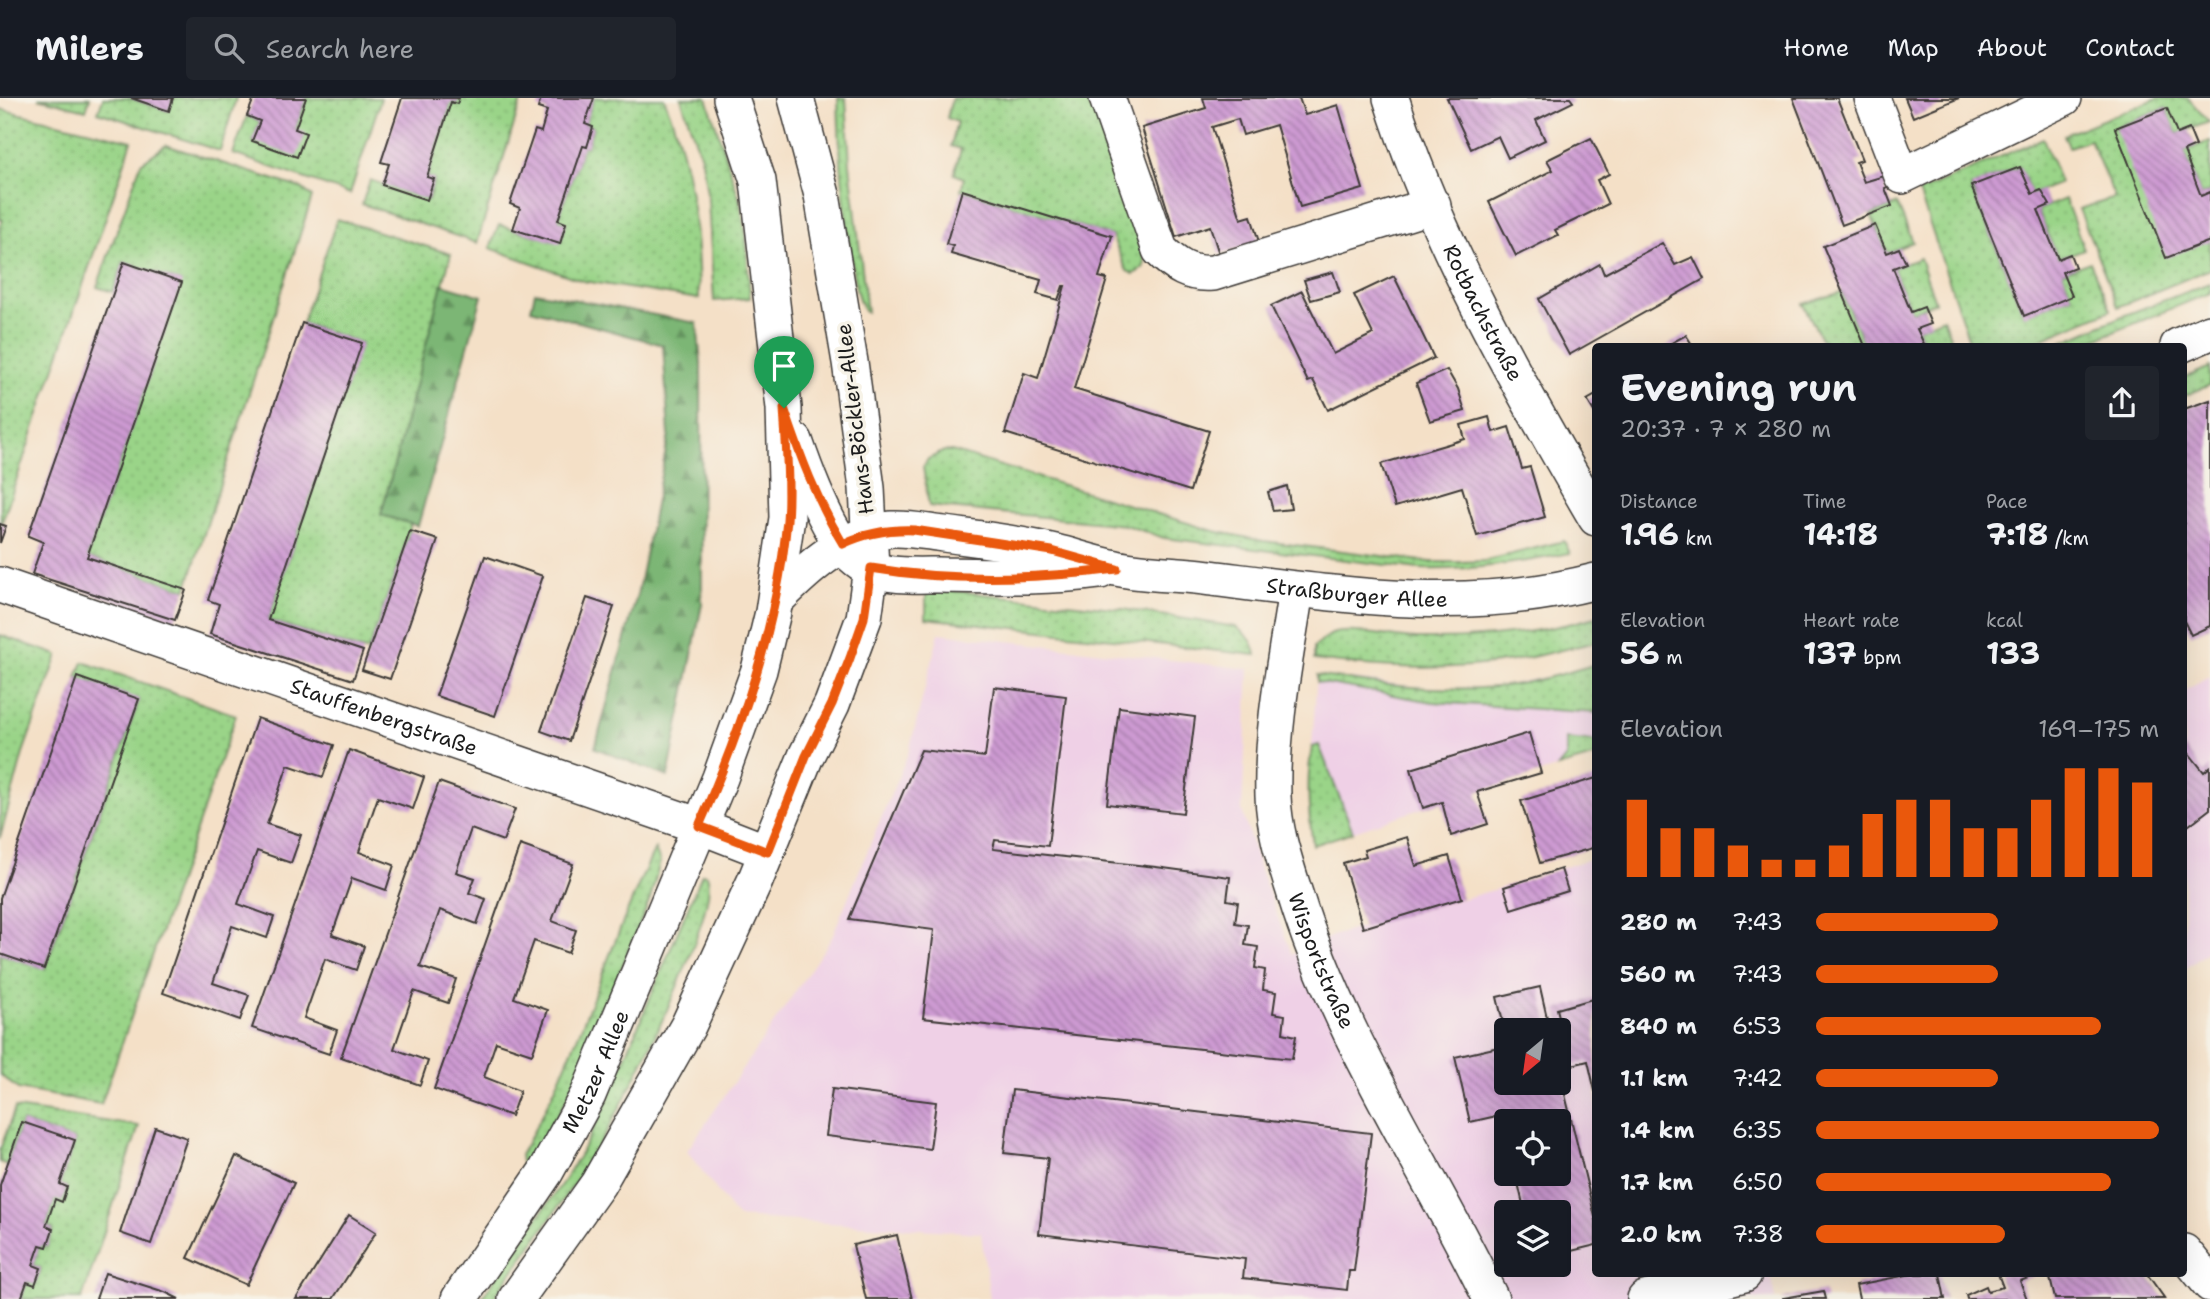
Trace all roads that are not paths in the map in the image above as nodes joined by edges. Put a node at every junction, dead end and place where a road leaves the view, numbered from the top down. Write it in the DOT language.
graph roads {
  1 [pos="731,98"];
  2 [pos="796,98"];
  3 [pos="823,98"];
  4 [pos="1107,98"];
  5 [pos="1391,98"];
  6 [pos="1872,98"];
  7 [pos="2064,98"];
  8 [pos="822,195"];
  9 [pos="1433,205"];
  10 [pos="2210,332"];
  11 [pos="2185,343"];
  12 [pos="784,408"];
  13 [pos="1592,511"];
  14 [pos="860,549"];
  15 [pos="1592,582"];
  16 [pos="0,585"];
  17 [pos="1296,590"];
  18 [pos="776,600"];
  19 [pos="699,826"];
  20 [pos="768,852"];
  21 [pos="2187,1256"];
  22 [pos="1732,1277"];
  23 [pos="2210,1284"];
  24 [pos="459,1299"];
  25 [pos="516,1299"];
  26 [pos="1491,1299"];
  27 [pos="1645,1299"];
  1 -- 12 [label="street"];
  2 -- 8 [label="street, Hans-Böckler-Allee"];
  3 -- 8 [label="street"];
  4 -- 9 [label="street"];
  5 -- 9 [label="street, Rotbachstraße"];
  6 -- 7 [label="street"];
  8 -- 14 [label="street, Hans-Böckler-Allee"];
  9 -- 13 [label="street, Rotbachstraße"];
  10 -- 11 [label="street"];
  12 -- 14 [label="street"];
  12 -- 18 [label="street"];
  14 -- 17 [label="street, Straßburger Allee"];
  14 -- 18 [label="street"];
  14 -- 20 [label="street, Hans-Böckler-Allee"];
  15 -- 17 [label="street, Straßburger Allee"];
  16 -- 19 [label="street, Stauffenbergstraße"];
  17 -- 26 [label="street, Wisportstraße"];
  18 -- 19 [label="street"];
  19 -- 20 [label="street, Stauffenbergstraße"];
  19 -- 24 [label="street, Metzer Allee"];
  20 -- 25 [label="street"];
  21 -- 23 [label="street"];
  22 -- 27 [label="street"];
}
